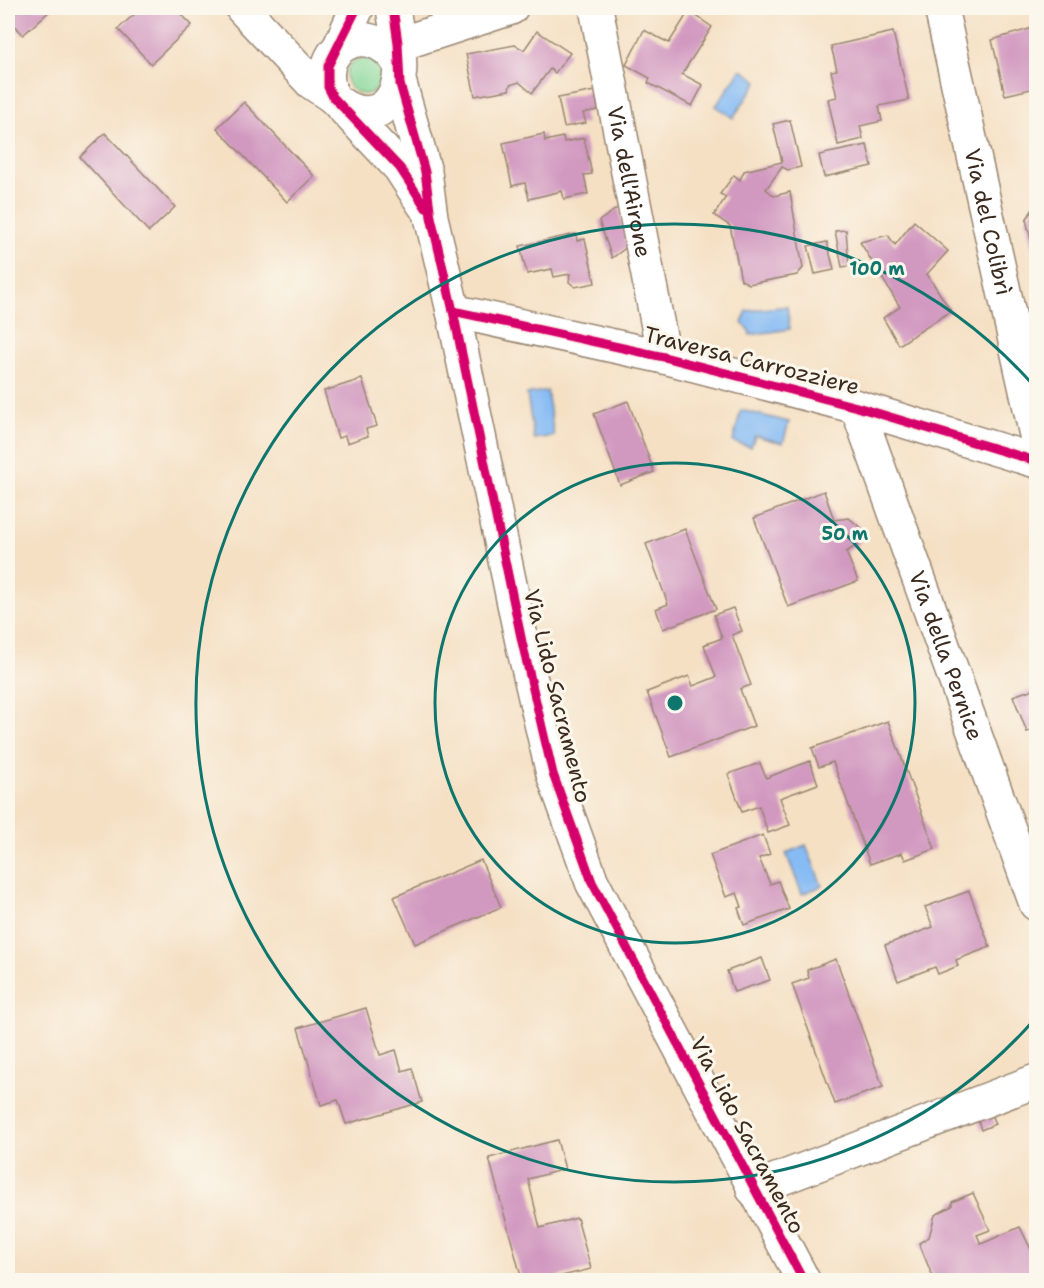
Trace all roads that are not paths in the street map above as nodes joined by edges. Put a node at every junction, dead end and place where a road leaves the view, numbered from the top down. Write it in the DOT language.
graph roads {
  1 [pos="357,8"];
  2 [pos="393,8"];
  3 [pos="511,8"];
  4 [pos="596,8"];
  5 [pos="941,8"];
  6 [pos="248,13"];
  7 [pos="337,50"];
  8 [pos="395,59"];
  9 [pos="336,100"];
  10 [pos="431,217"];
  11 [pos="453,311"];
  12 [pos="664,357"];
  13 [pos="857,407"];
  14 [pos="1036,435"];
  15 [pos="1036,461"];
  16 [pos="1036,904"];
  17 [pos="1036,1081"];
  18 [pos="753,1189"];
  19 [pos="803,1281"];
  1 -- 7 [label="street"];
  2 -- 8 [label="street"];
  3 -- 8 [label="street"];
  4 -- 12 [label="street, Via dell'Airone"];
  5 -- 14 [label="street, Via del Colibrì"];
  6 -- 7 [label="street"];
  6 -- 9 [label="street"];
  7 -- 8 [label="street"];
  7 -- 9 [label="street"];
  8 -- 9 [label="street"];
  8 -- 10 [label="street"];
  9 -- 10 [label="street"];
  10 -- 11 [label="street, Via Lido Sacramento"];
  11 -- 12 [label="street, Traversa Carrozziere"];
  11 -- 18 [label="street, Via Lido Sacramento"];
  12 -- 13 [label="street, Traversa Carrozziere"];
  13 -- 15 [label="street, Traversa Carrozziere"];
  13 -- 16 [label="street, Via della Pernice"];
  17 -- 18 [label="street"];
  18 -- 19 [label="street, Via Lido Sacramento"];
}
